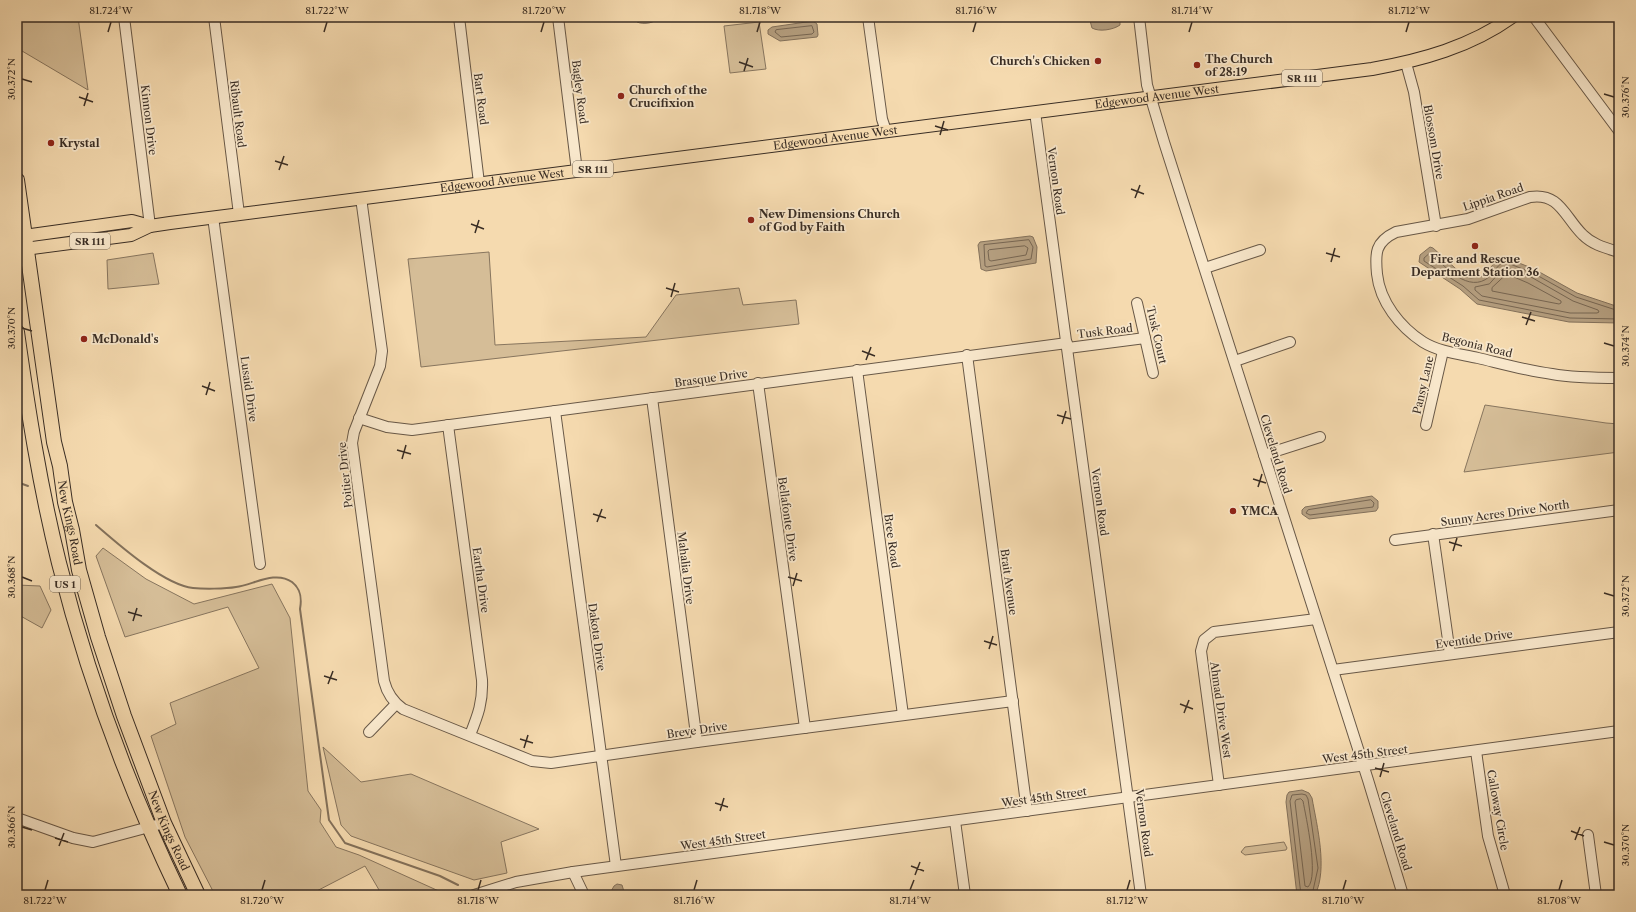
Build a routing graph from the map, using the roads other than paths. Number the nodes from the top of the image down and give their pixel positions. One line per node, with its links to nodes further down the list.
1 (124, 17): 20 (street, Kinnon Drive)
2 (214, 17): 18 (street, Ribault Road)
3 (459, 17): 16 (street, Bart Road)
4 (558, 17): 14 (street, Bagley Road)
5 (868, 17): 12 (street)
6 (1139, 17): 10 (street, Cleveland Road)
7 (1534, 17): 13 (street)
8 (1507, 19): 9 (main road, Edgewood Avenue West / SR 111)
9 (1406, 63): 10 (main road, Edgewood Avenue West / SR 111); 21 (street, Blossom Drive)
10 (1150, 97): 11 (main road, Edgewood Avenue West / SR 111); 26 (street, Cleveland Road)
11 (1036, 112): 12 (main road, Edgewood Avenue West / SR 111); 31 (street, Vernon Road)
12 (886, 131): 14 (main road, Edgewood Avenue West / SR 111)
13 (1619, 131)
14 (577, 171): 16 (main road, Edgewood Avenue West / SR 111)
15 (17, 180): 23 (highway, New Kings Road / US 1)
16 (479, 183): 17 (main road, Edgewood Avenue West / SR 111)
17 (361, 198): 18 (main road, Edgewood Avenue West / SR 111); 41 (street, Poitier Drive)
18 (239, 214): 19 (main road, Edgewood Avenue West / SR 111)
19 (213, 217): 20 (main road, Edgewood Avenue West / SR 111); 49 (street, Lusaid Drive)
20 (150, 226): 23 (main road, Edgewood Avenue West / SR 111)
21 (1436, 226): 22 (street, Lippia Road); 25 (street, Lippia Road)
22 (1381, 242): 32 (street, Begonia Road)
23 (22, 243): 52 (highway, New Kings Road / US 1)
24 (1260, 250): 26 (street)
25 (1619, 252)
26 (1205, 268): 34 (street, Cleveland Road)
27 (1137, 302): 29 (street, Tusk Court)
28 (17, 332): 53 (highway, New Kings Road / US 1)
29 (1145, 338): 31 (street, Tusk Road); 36 (street, Tusk Court)
30 (1290, 342): 34 (street)
31 (1067, 345): 33 (street, Brasque Drive); 68 (street, Vernon Road)
32 (1442, 351): 37 (street, Begonia Road); 43 (street, Pansy Lane)
33 (967, 355): 35 (street, Brasque Drive); 56 (street, Brait Avenue)
34 (1235, 362): 45 (street, Cleveland Road)
35 (857, 370): 38 (street, Brasque Drive); 58 (street, Bree Road)
36 (1153, 373)
37 (1619, 378)
38 (758, 383): 39 (street, Brasque Drive); 59 (street, Bellafonte Drive)
39 (652, 398): 40 (street, Brasque Drive); 63 (street, Mahalia Drive)
40 (554, 411): 42 (street, Brasque Drive); 65 (street, Dakota Drive)
41 (359, 418): 42 (street, Brasque Drive); 57 (street, Poitier Drive)
42 (448, 425): 62 (street, Eartha Drive)
43 (1426, 425)
44 (1320, 437): 45 (street)
45 (1264, 455): 50 (street, Cleveland Road)
46 (1619, 510): 47 (street, Sunny Acres Drive North)
47 (1433, 534): 48 (street, Sunny Acres Drive North); 54 (street)
48 (1395, 540)
49 (260, 564)
50 (1316, 618): 55 (street, Cleveland Road); 67 (street, Ahmad Drive West)
51 (1619, 632): 54 (street, Eventide Drive)
52 (98, 637): 53 (street); 72 (highway, New Kings Road / US 1)
53 (81, 641): 73 (highway, New Kings Road / US 1)
54 (1450, 654): 55 (street, Eventide Drive)
55 (1333, 670): 66 (street, Cleveland Road)
56 (1013, 701): 58 (street, Breve Drive); 69 (street, Brait Avenue)
57 (396, 704): 61 (street); 62 (street, Breve Drive)
58 (903, 715): 59 (street, Breve Drive)
59 (805, 728): 63 (street, Breve Drive)
60 (1619, 731): 64 (street, West 45th Street)
61 (369, 732)
62 (470, 735): 65 (street, Breve Drive)
63 (697, 742): 65 (street, Breve Drive)
64 (1476, 751): 66 (street, West 45th Street); 84 (street, Calloway Circle)
65 (601, 756): 75 (street, Dakota Drive)
66 (1364, 767): 67 (street, West 45th Street); 83 (street, Cleveland Road)
67 (1219, 785): 68 (street, West 45th Street)
68 (1128, 798): 69 (street, West 45th Street); 82 (street, Vernon Road)
69 (1028, 811): 71 (street, West 45th Street)
70 (17, 818): 73 (street)
71 (955, 822): 75 (street, West 45th Street); 81 (street)
72 (164, 823): 73 (street); 78 (highway, New Kings Road / US 1)
73 (148, 827): 77 (highway, New Kings Road / US 1)
74 (1588, 835): 85 (street)
75 (616, 866): 76 (street, West 45th Street)
76 (573, 872): 79 (street, West 45th Street); 80 (street)
77 (180, 895)
78 (198, 895)
79 (474, 895)
80 (584, 895)
81 (965, 895)
82 (1141, 895)
83 (1403, 895)
84 (1505, 895)
85 (1596, 895)

